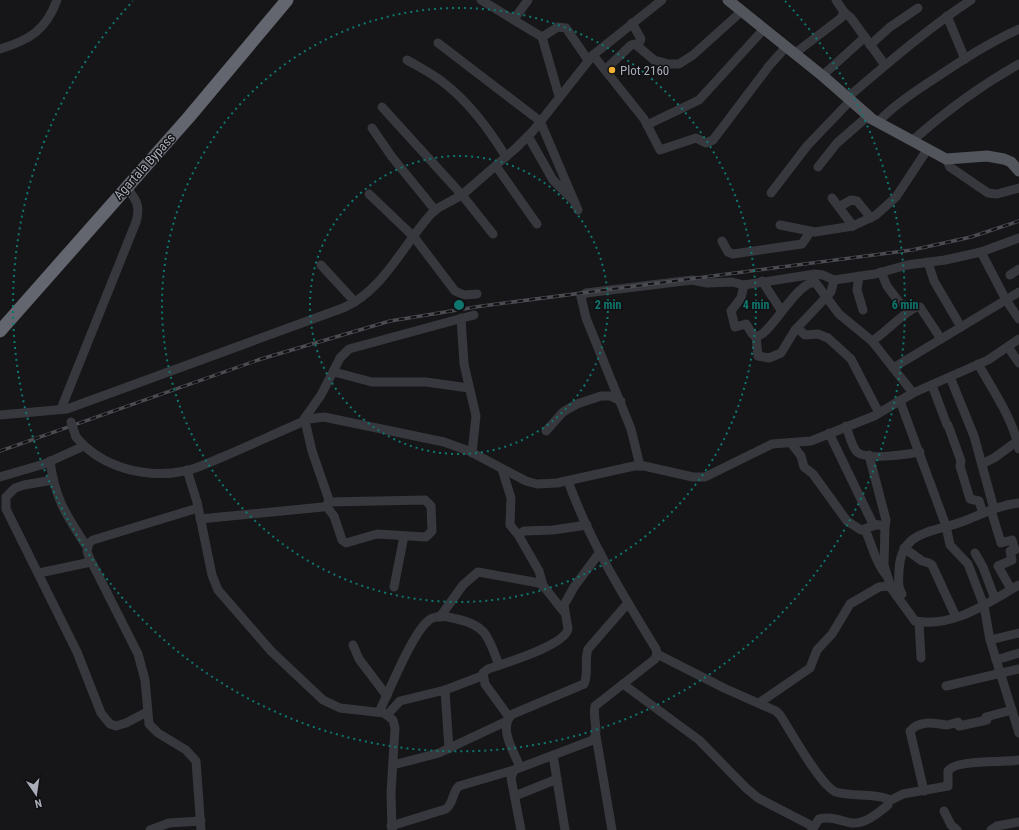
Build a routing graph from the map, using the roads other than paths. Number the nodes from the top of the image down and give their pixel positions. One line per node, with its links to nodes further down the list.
1 (57, 0): 21 (street)
2 (287, 0): 47 (highway, Agartala Bypass)
3 (481, 0): 13 (street)
4 (528, 0): 13 (street)
5 (662, 0): 14 (street)
6 (728, 0): 10 (main road)
7 (836, 0): 11 (street)
8 (971, 0): 12 (street)
9 (918, 8): 18 (street)
10 (742, 11): 16 (main road); 20 (street)
11 (844, 12): 18 (street); 22 (street)
12 (947, 16): 24 (street); 27 (street)
13 (514, 19): 17 (street)
14 (632, 23): 20 (street); 23 (street)
15 (1019, 29): 24 (street)
16 (763, 30): 22 (main road); 36 (street)
17 (542, 37): 23 (street); 30 (street)
18 (867, 41): 27 (street); 29 (street)
19 (438, 42): 34 (street)
20 (638, 46): 28 (street)
21 (0, 49)
22 (790, 51): 29 (main road); 36 (street)
23 (590, 58): 28 (street); 30 (street)
24 (965, 59): 35 (street)
25 (407, 60): 41 (street)
26 (1019, 64): 39 (street)
27 (885, 65): 31 (street)
28 (605, 70): 36 (street)
29 (822, 76): 31 (main road)
30 (559, 96): 34 (street)
31 (849, 100): 33 (main road); 49 (street)
32 (382, 107): 51 (street)
33 (868, 116): 35 (main road); 45 (street)
34 (540, 121): 38 (street); 53 (street)
35 (878, 122): 39 (main road)
36 (647, 125)
37 (372, 128): 55 (street)
38 (528, 136): 41 (street); 53 (street)
39 (913, 140): 40 (main road)
40 (927, 150): 42 (main road); 57 (street)
41 (506, 157): 44 (street)
42 (946, 159): 43 (main road); 48 (street)
43 (1015, 161): 46 (main road)
44 (496, 166): 51 (street); 58 (street)
45 (818, 167)
46 (1019, 171)
47 (126, 187): 89 (highway, Agartala Bypass); 105 (street)
48 (1019, 188)
49 (771, 193)
50 (369, 194): 63 (street)
51 (462, 195): 55 (street); 62 (street)
52 (832, 198): 54 (street)
53 (574, 200): 56 (street)
54 (839, 207): 57 (street); 60 (street)
55 (435, 210): 63 (street)
56 (578, 210)
57 (871, 218): 60 (street)
58 (537, 224)
59 (780, 225): 61 (street)
60 (853, 226): 61 (street)
61 (810, 232): 65 (street)
62 (494, 234)
63 (414, 237): 77 (street); 80 (street)
64 (1019, 238): 66 (street)
65 (722, 241)
66 (981, 252): 67 (street); 79 (street)
67 (928, 262): 70 (street); 87 (street)
68 (321, 265): 80 (street)
69 (1019, 269): 71 (street)
70 (881, 272): 72 (street); 81 (street)
71 (1010, 275)
72 (859, 276): 73 (street); 83 (street)
73 (834, 280): 74 (street); 78 (street)
74 (762, 281): 75 (street); 82 (street)
75 (744, 285): 90 (street); 103 (street)
76 (1019, 292): 79 (street)
77 (477, 294)
78 (826, 299): 82 (street); 88 (street); 93 (street)
79 (1006, 300): 86 (street); 87 (street)
80 (355, 302): 105 (street)
81 (899, 302)
82 (781, 310): 90 (street)
83 (863, 310)
84 (474, 315): 85 (street)
85 (461, 318): 98 (street); 101 (street)
86 (1019, 319)
87 (960, 327): 91 (street)
88 (797, 328): 90 (street); 106 (street)
89 (0, 331)
90 (756, 336)
91 (941, 339): 93 (street); 97 (street)
92 (1019, 339): 94 (street)
93 (872, 341): 97 (street)
94 (1008, 347): 95 (street); 96 (street)
95 (1019, 363)
96 (978, 364): 99 (street); 113 (street)
97 (893, 368): 102 (street)
98 (334, 372): 101 (street); 108 (street)
99 (950, 377): 100 (street); 119 (street)
100 (932, 385): 102 (street); 129 (street)
101 (469, 388): 116 (street)
102 (913, 393): 104 (street)
103 (621, 401): 110 (street); 120 (street)
104 (900, 401): 106 (street); 115 (street)
105 (64, 409): 107 (street); 114 (street, bridge)
106 (879, 413): 109 (street)
107 (0, 415)
108 (303, 422): 116 (street); 122 (street); 127 (street)
109 (846, 426): 111 (street); 117 (street)
110 (546, 431)
111 (829, 433): 112 (street); 132 (street)
112 (791, 442): 120 (street); 134 (street)
113 (1018, 443): 119 (street)
114 (84, 446): 118 (street); 122 (street)
115 (920, 452): 117 (street); 133 (street)
116 (472, 453): 121 (street)
117 (869, 455): 132 (street)
118 (50, 461): 123 (street); 124 (street)
119 (982, 464): 129 (street)
120 (640, 466): 125 (street)
121 (502, 468): 125 (street); 136 (street)
122 (187, 470): 128 (street)
123 (0, 477)
124 (52, 480): 137 (street); 142 (street)
125 (568, 481): 131 (street)
126 (1019, 503): 129 (street)
127 (327, 504): 130 (street); 135 (street); 135 (street)
128 (198, 508): 130 (street); 137 (street)
129 (989, 511): 133 (street); 146 (street)
130 (200, 519): 174 (street)
131 (587, 525): 136 (street); 139 (street)
132 (880, 526): 134 (street); 143 (street)
133 (946, 526): 138 (street); 151 (street)
134 (864, 530): 143 (street)
135 (404, 536): 145 (street)
136 (519, 536): 144 (street)
137 (87, 547): 141 (street)
138 (904, 548): 148 (street); 154 (street)
139 (600, 552): 150 (street); 152 (street)
140 (975, 554): 149 (street)
141 (91, 562): 142 (street); 173 (street)
142 (38, 573): 173 (street)
143 (887, 576): 147 (street)
144 (543, 586): 152 (street); 153 (street)
145 (394, 587)
146 (1015, 587): 149 (street)
147 (891, 588): 148 (street); 171 (street)
148 (897, 597): 155 (street)
149 (995, 599): 151 (street)
150 (628, 603): 160 (street); 175 (street)
151 (984, 606): 154 (street); 157 (street)
152 (564, 612): 163 (street)
153 (440, 617): 163 (street); 170 (street)
154 (956, 617): 155 (street)
155 (919, 622): 161 (street)
156 (1019, 633): 157 (street)
157 (990, 640): 162 (street)
158 (353, 644): 170 (street)
159 (1019, 653): 162 (street)
160 (657, 654): 167 (street); 171 (street)
161 (921, 658)
162 (996, 660): 165 (street)
163 (499, 665): 166 (street)
164 (1019, 669): 165 (street)
165 (1000, 674): 168 (street); 172 (street)
166 (482, 676): 169 (street); 175 (street)
167 (623, 684): 177 (street); 191 (street)
168 (946, 686)
169 (445, 690): 174 (street); 178 (street)
170 (387, 696): 174 (street)
171 (759, 703): 186 (street)
172 (1012, 710): 176 (street); 184 (street)
173 (147, 712): 189 (street)
174 (383, 713): 181 (street)
175 (508, 719): 178 (street); 182 (street)
176 (1019, 733)
177 (596, 736): 179 (street); 195 (street)
178 (449, 749): 181 (street)
179 (553, 755): 182 (street); 183 (street)
180 (1019, 760): 184 (street)
181 (393, 765): 190 (street)
182 (517, 768): 185 (street); 190 (street)
183 (557, 779): 185 (street); 194 (street)
184 (924, 791): 186 (street)
185 (515, 796): 193 (street)
186 (889, 801): 191 (street)
187 (944, 811): 196 (street)
188 (1019, 822): 197 (street)
189 (201, 825): 192 (street)
190 (392, 828)
191 (813, 829)
192 (150, 830)
193 (521, 830)
194 (565, 830)
195 (612, 830)
196 (957, 830)
197 (991, 830)

